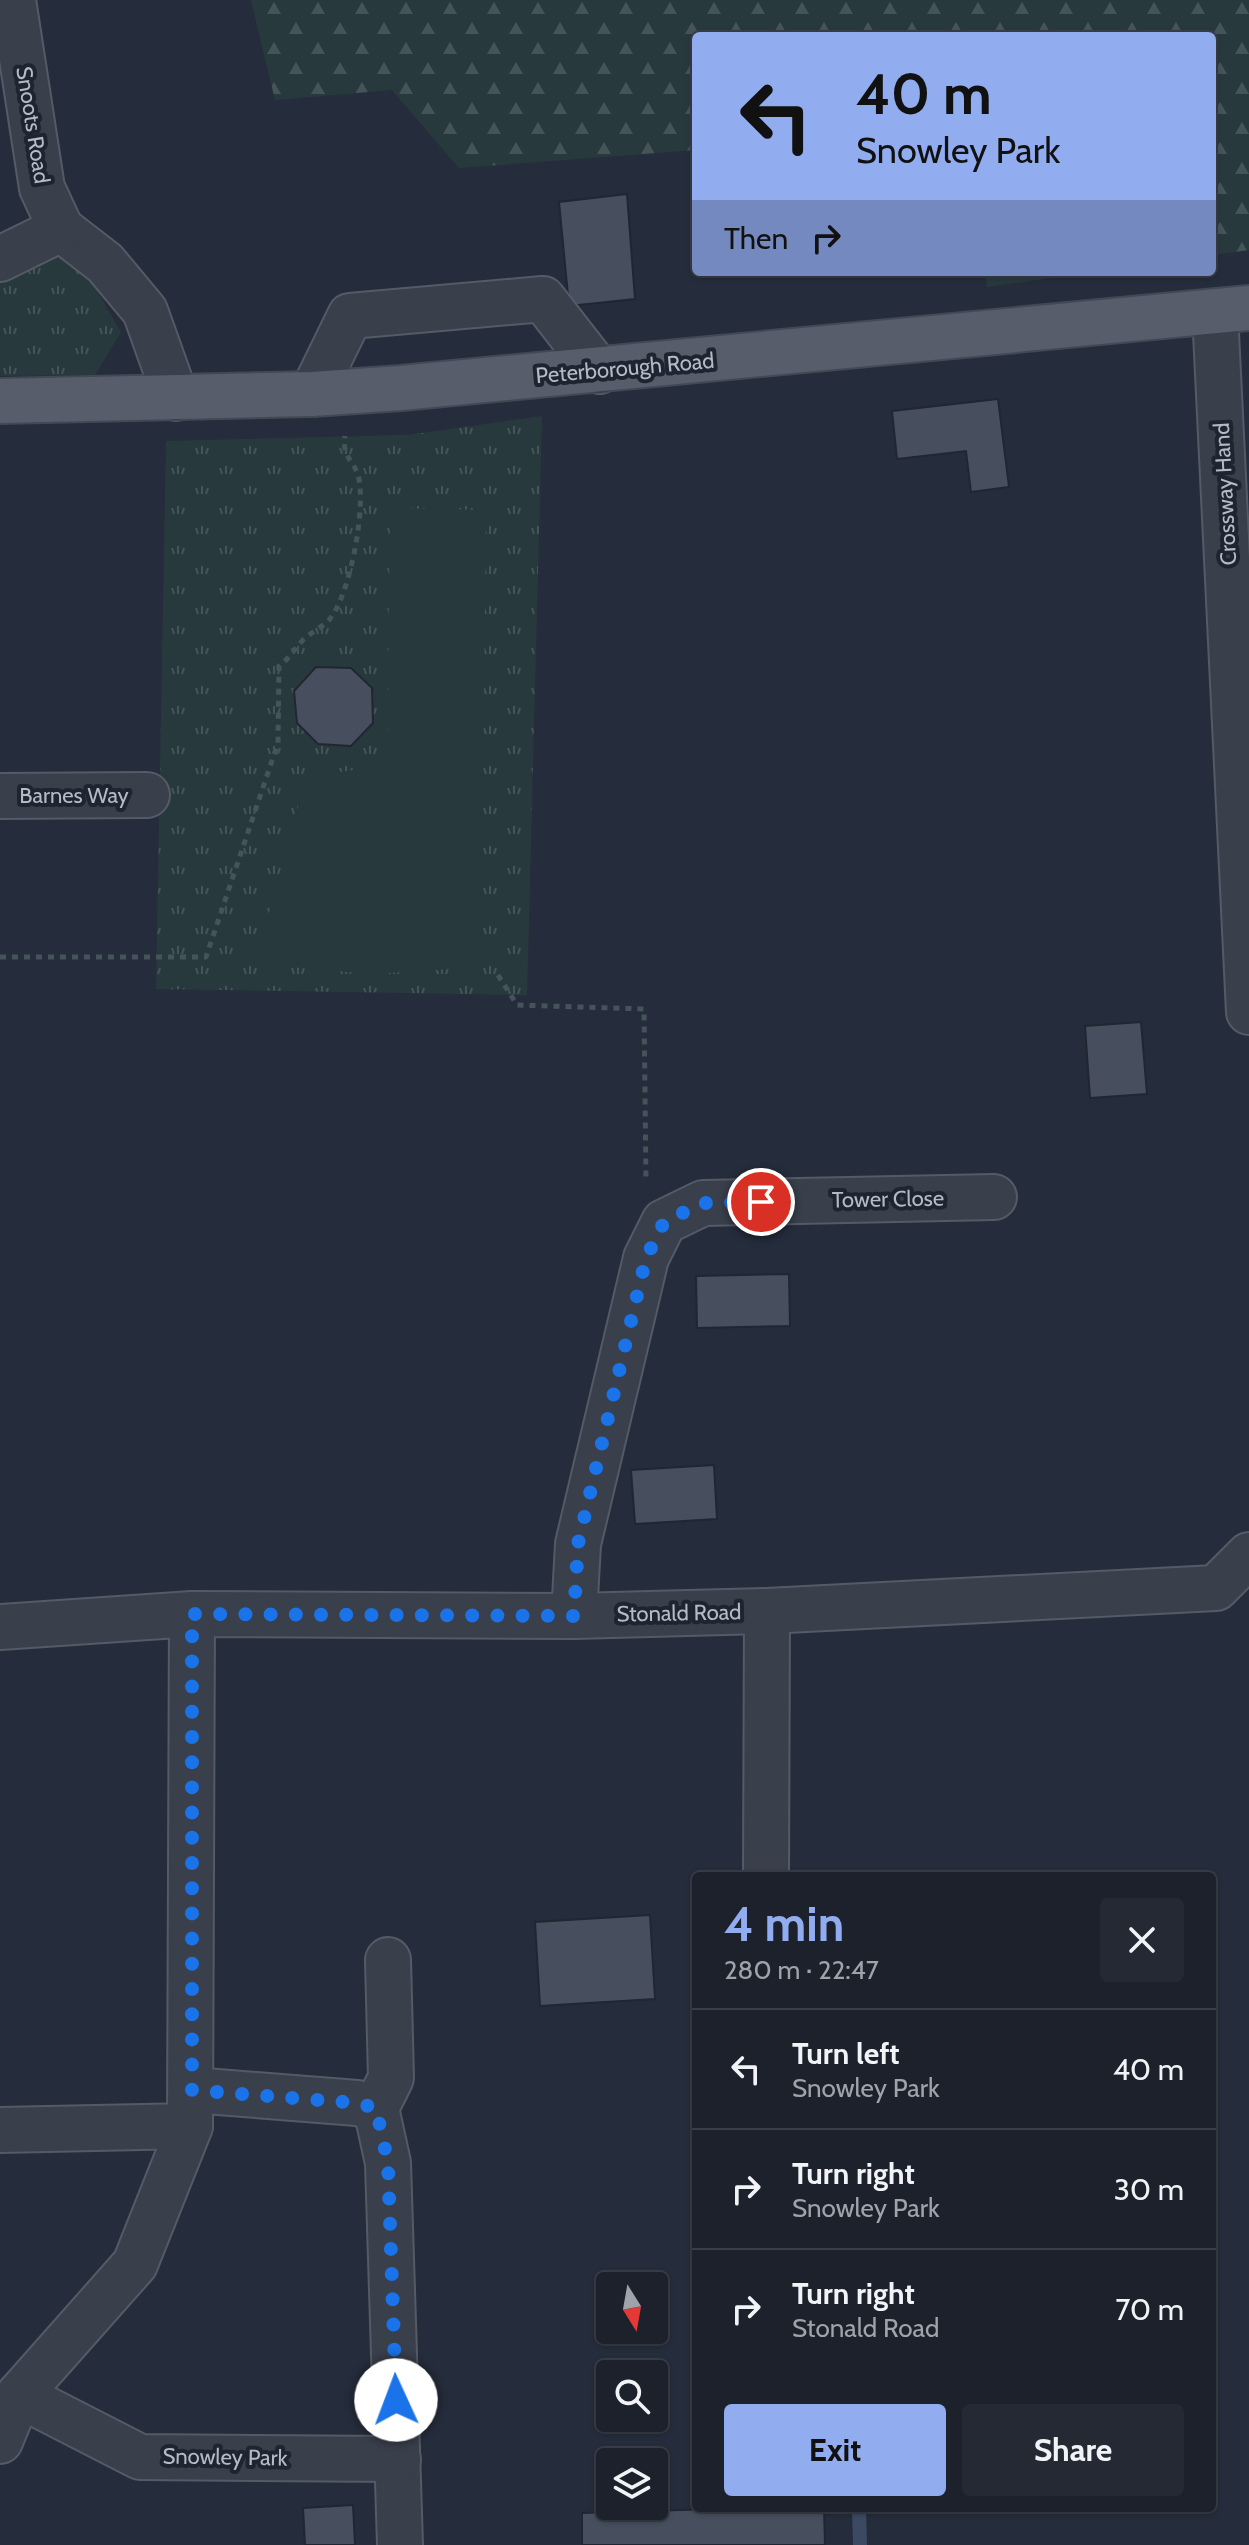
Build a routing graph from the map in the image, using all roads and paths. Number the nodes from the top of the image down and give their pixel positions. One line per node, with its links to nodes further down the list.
1 (13, 0): 2 (street, Snoots Road)
2 (61, 229): 3 (street); 7 (street, Snoots Road)
3 (0, 259)
4 (1232, 310): 5 (main road, Peterborough Road); 10 (street, Crossway Hand)
5 (599, 371): 6 (main road, Peterborough Road); 6 (street)
6 (312, 394): 7 (main road, Peterborough Road)
7 (176, 398): 8 (main road, Peterborough Road)
8 (0, 401)
9 (346, 425): 13 (path)
10 (1241, 662): 15 (street, Crossway Hand)
11 (147, 795): 12 (street, Barnes Way)
12 (0, 796)
13 (0, 957)
14 (498, 975): 17 (path)
15 (1249, 1012)
16 (994, 1197): 17 (street, Tower Close)
17 (664, 1222): 21 (street)
18 (1249, 1555): 19 (street, Stonald Road)
19 (767, 1611): 21 (street, Stonald Road); 23 (street)
20 (192, 1614): 21 (street, Stonald Road); 22 (street, Stonald Road); 25 (street)
21 (574, 1616)
22 (0, 1627)
23 (766, 1872)
24 (388, 1960): 26 (street)
25 (191, 2108): 26 (street); 27 (street); 28 (street)
26 (376, 2108): 30 (street)
27 (0, 2130)
28 (19, 2395): 29 (street); 30 (street, Snowley Park)
29 (0, 2441)
30 (398, 2459): 31 (street)
31 (400, 2545)

